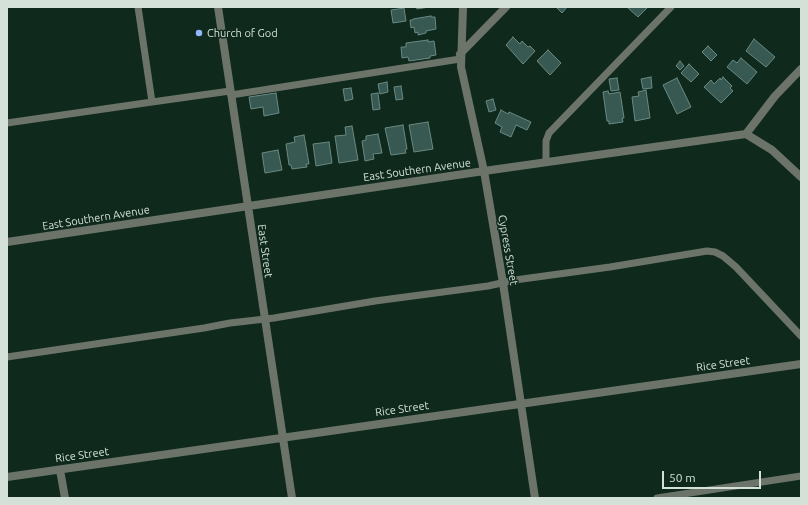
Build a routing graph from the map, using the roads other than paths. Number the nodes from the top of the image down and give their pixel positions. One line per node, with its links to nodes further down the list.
1 (138, 7): 9 (lane)
2 (218, 7): 8 (street, East Street)
3 (463, 7): 6 (street, Cypress Street)
4 (506, 7): 6 (street)
5 (671, 7): 12 (lane)
6 (460, 57): 8 (lane); 13 (street, Cypress Street)
7 (801, 69): 11 (street)
8 (230, 93): 9 (lane); 15 (street, East Street)
9 (152, 102): 10 (lane)
10 (7, 123)
11 (746, 134): 12 (street, East Southern Avenue); 14 (street)
12 (546, 162): 13 (street, East Southern Avenue)
13 (484, 171): 15 (street, East Southern Avenue); 17 (street, Cypress Street)
14 (801, 177)
15 (248, 206): 16 (street, East Southern Avenue); 18 (street, East Street)
16 (7, 242)
17 (503, 283): 18 (lane); 19 (lane); 22 (street, Cypress Street)
18 (264, 319): 20 (lane); 23 (street, East Street)
19 (801, 336)
20 (7, 357)
21 (801, 364): 22 (street, Rice Street)
22 (521, 404): 23 (street, Rice Street); 29 (street, Cypress Street)
23 (282, 438): 24 (street, Rice Street); 28 (street, East Street)
24 (60, 470): 26 (street, Rice Street); 27 (street)
25 (801, 476): 30 (lane)
26 (7, 477)
27 (64, 498)
28 (292, 498)
29 (535, 498)
30 (657, 498)

